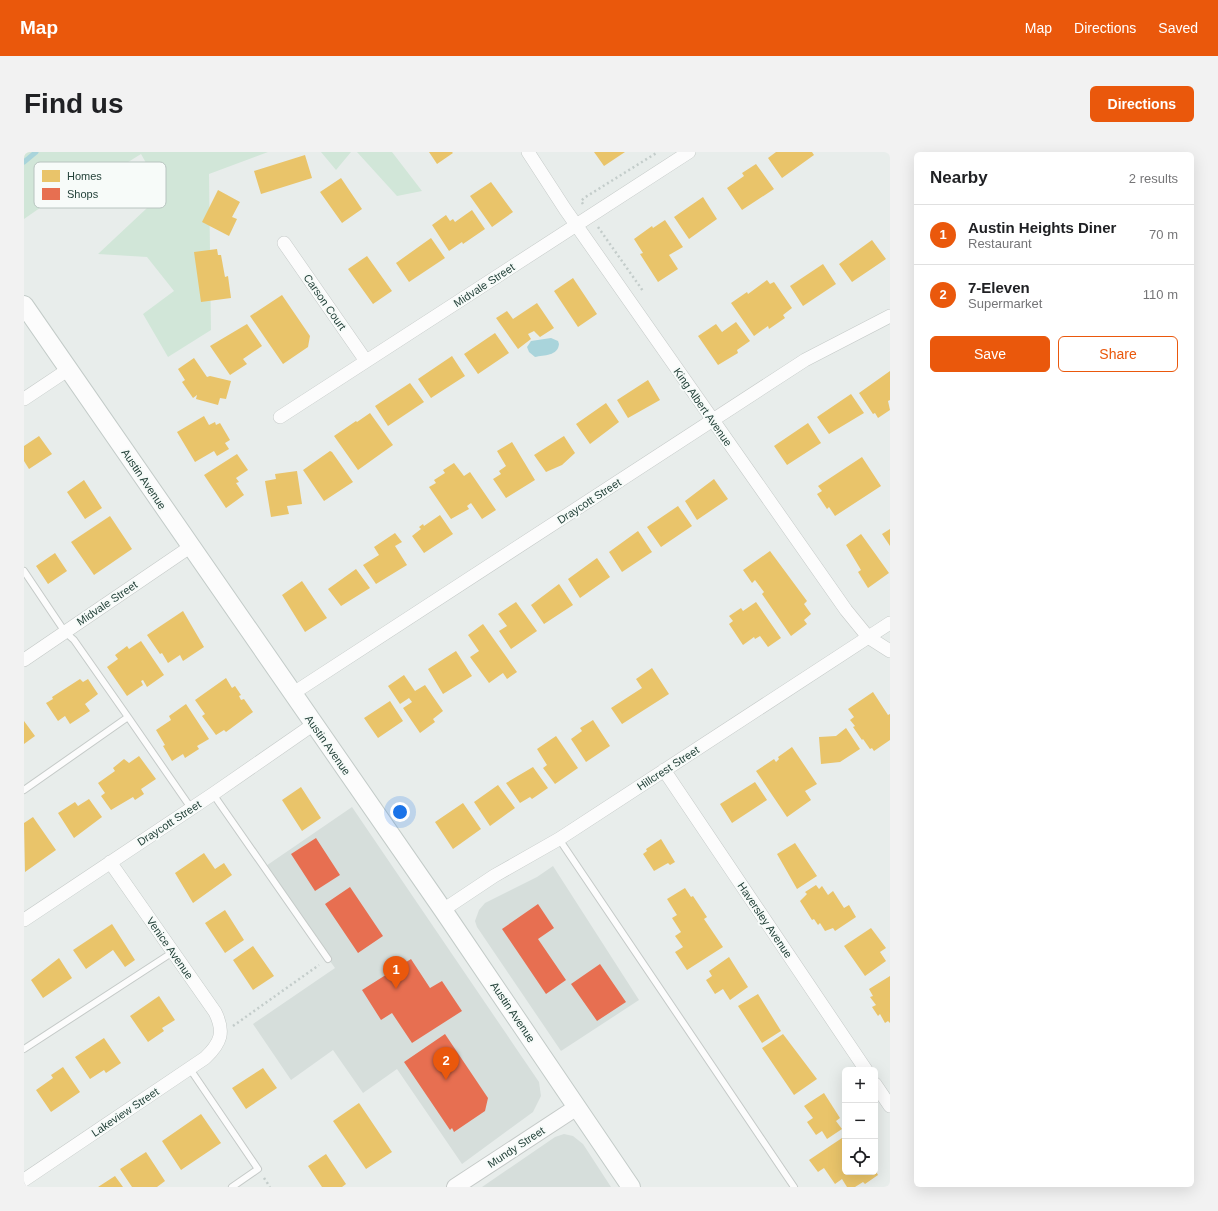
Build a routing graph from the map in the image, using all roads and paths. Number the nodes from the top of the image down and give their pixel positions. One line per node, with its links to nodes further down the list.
1 (528, 152): 5 (street, King Albert Avenue)
2 (658, 152): 4 (path)
3 (688, 152): 5 (street, Midvale Street)
4 (580, 201)
5 (577, 226): 9 (street, Midvale Street); 13 (street, King Albert Avenue)
6 (284, 243): 9 (street, Carson Court)
7 (24, 305): 10 (main road, Austin Avenue)
8 (890, 316): 13 (street, Draycott Street)
9 (366, 361): 12 (street, Midvale Street)
10 (69, 369): 11 (street); 14 (main road, Austin Avenue)
11 (24, 399)
12 (280, 417)
13 (713, 421): 18 (street, King Albert Avenue); 21 (street, Draycott Street)
14 (190, 547): 17 (street, Midvale Street); 21 (main road, Austin Avenue)
15 (24, 571): 17 (lane)
16 (890, 623): 18 (street, Hillcrest Street)
17 (65, 632): 20 (street, Midvale Street); 22 (lane)
18 (868, 637): 19 (street, King Albert Avenue); 24 (street, Hillcrest Street)
19 (890, 651)
20 (24, 660)
21 (292, 694): 23 (main road, Austin Avenue)
22 (128, 717): 25 (lane); 27 (lane)
23 (314, 724): 26 (street, Draycott Street); 30 (main road, Austin Avenue)
24 (664, 770): 28 (street, Hillcrest Street); 36 (street, Haversley Avenue)
25 (24, 790)
26 (213, 794): 27 (street, Draycott Street); 33 (lane)
27 (191, 808): 29 (street, Draycott Street)
28 (559, 839): 30 (street, Hillcrest Street); 45 (lane)
29 (110, 862): 31 (street, Draycott Street); 32 (street, Venice Avenue)
30 (443, 910): 40 (main road, Austin Avenue)
31 (24, 920)
32 (173, 952): 34 (street, Venice Avenue); 35 (lane)
33 (328, 959): 34 (path)
34 (220, 1032): 37 (street, Lakeview Street)
35 (24, 1049)
36 (864, 1067)
37 (190, 1069): 41 (street, Lakeview Street); 42 (lane)
38 (878, 1088): 39 (street)
39 (890, 1106)
40 (577, 1107): 43 (street, Mundy Street); 44 (main road, Austin Avenue)
41 (24, 1180)
42 (232, 1187)
43 (455, 1187)
44 (631, 1187)
45 (794, 1187)

